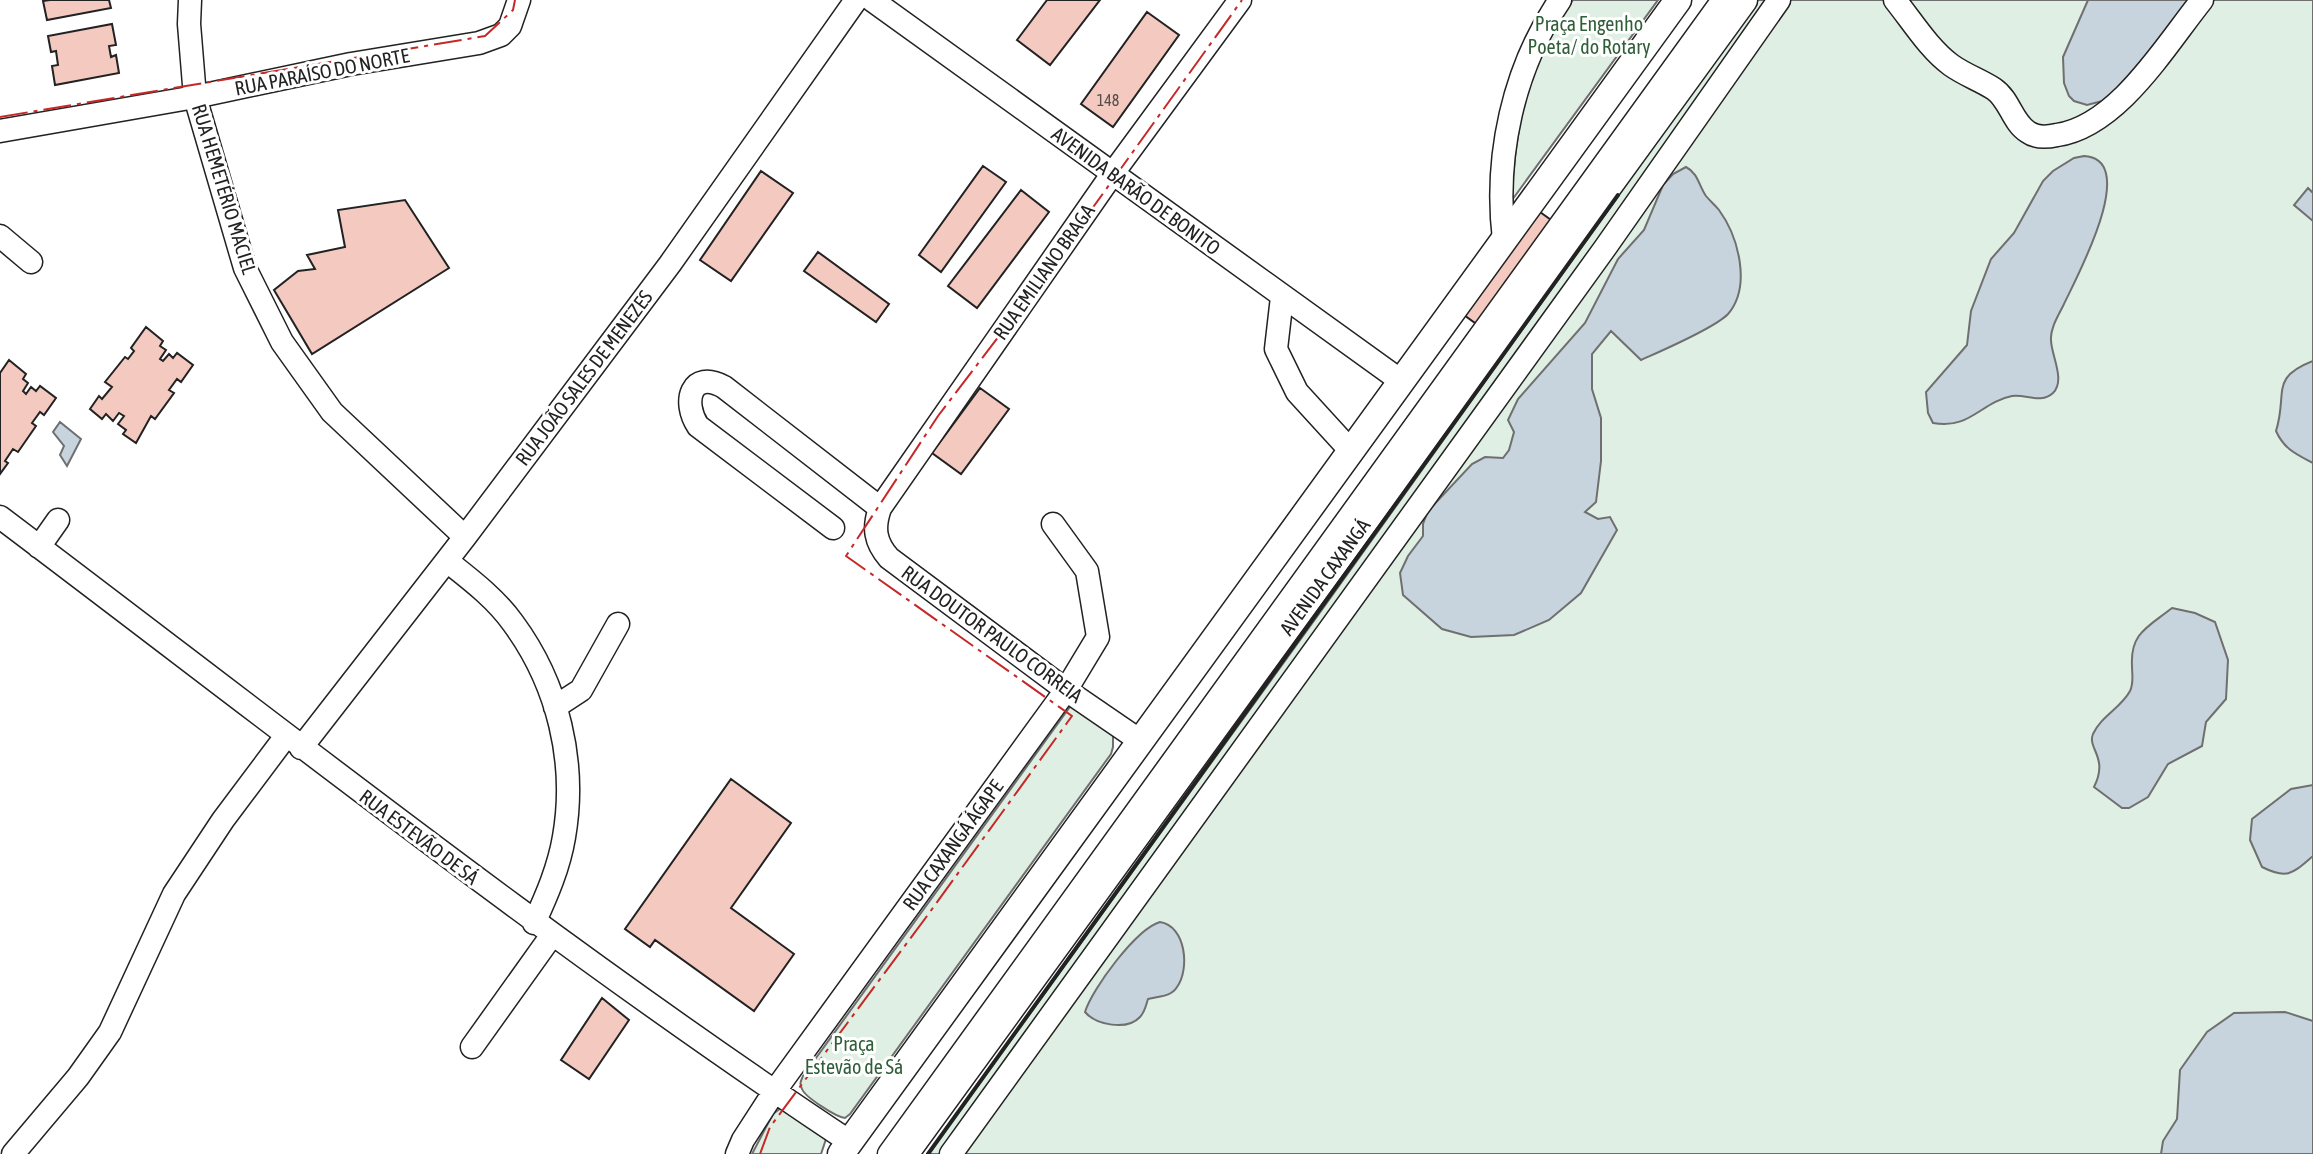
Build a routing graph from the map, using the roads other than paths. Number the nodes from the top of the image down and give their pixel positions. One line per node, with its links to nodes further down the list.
1 (190, 0): 14 (street, RUA HEMETÉRIO MACIEL)
2 (519, 0): 14 (street, RUA PARAÍSO DO NORTE)
3 (856, 0): 28 (street, RUA JOÃO SALES DE MENEZES)
4 (872, 0): 16 (street, AVENIDA BARÃO DE BONITO)
5 (1240, 0): 16 (street, RUA EMILIANO BRAGA)
6 (1560, 0): 18 (street)
7 (1678, 0): 18 (main road)
8 (1691, 0): 39 (street)
9 (1723, 0): 42 (street)
10 (1744, 0): 43 (main road, AVENIDA CAXANGÁ)
11 (1779, 0): 44 (street)
12 (1895, 0): 13 (street)
13 (2202, 0)
14 (195, 97): 15 (street, RUA PARAÍSO DO NORTE); 28 (street, RUA HEMETÉRIO MACIEL)
15 (3, 134)
16 (1113, 173): 20 (street, AVENIDA BARÃO DE BONITO); 23 (street, RUA EMILIANO BRAGA)
17 (0, 236): 19 (street)
18 (1504, 240): 21 (main road)
19 (31, 262)
20 (1282, 297): 21 (street, AVENIDA BARÃO DE BONITO); 22 (street)
21 (1401, 381): 22 (main road)
22 (1350, 450): 34 (main road)
23 (880, 508): 27 (street); 32 (street, RUA DOUTOR PAULO CORREIA)
24 (0, 517): 29 (street, RUA ESTEVÃO DE SÁ)
25 (58, 520): 29 (street)
26 (1053, 524): 32 (street, RUA CAXANGÁ ÁGAPE)
27 (833, 528)
28 (465, 537): 30 (street, RUA JOÃO SALES DE MENEZES)
29 (39, 547): 35 (street, RUA ESTEVÃO DE SÁ)
30 (447, 561): 33 (street); 35 (street, RUA JOÃO SALES DE MENEZES)
31 (618, 624): 33 (street)
32 (1066, 690): 34 (street, RUA DOUTOR PAULO CORREIA); 38 (street, RUA CAXANGÁ ÁGAPE)
33 (555, 707): 36 (street)
34 (1139, 740): 39 (main road)
35 (293, 742): 36 (street, RUA ESTEVÃO DE SÁ); 40 (street, RUA JOÃO SALES DE MENEZES)
36 (543, 929): 37 (street); 38 (street, RUA ESTEVÃO DE SÁ)
37 (472, 1047)
38 (774, 1092): 39 (street, RUA ESTEVÃO DE SÁ); 41 (street, RUA CAXANGÁ ÁGAPE)
39 (848, 1150)
40 (13, 1154)
41 (737, 1154)
42 (889, 1154)
43 (905, 1154)
44 (951, 1154)

